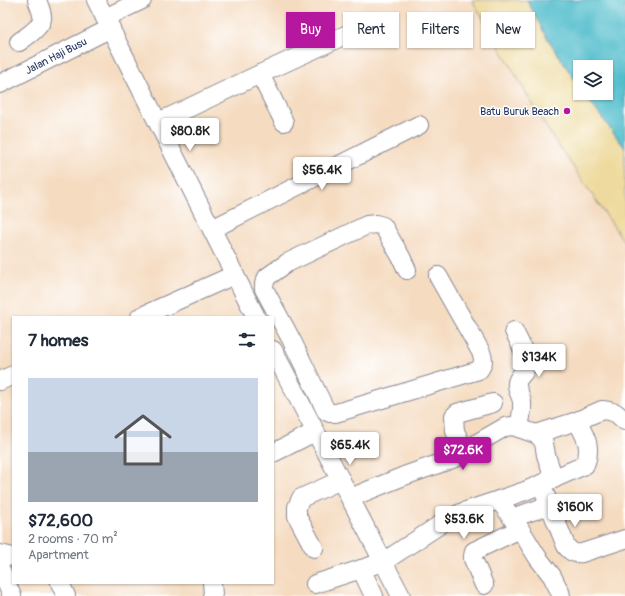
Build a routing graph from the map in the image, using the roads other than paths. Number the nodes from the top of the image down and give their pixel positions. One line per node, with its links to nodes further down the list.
1 (37, 0): 6 (street)
2 (96, 0): 4 (street)
3 (142, 0): 4 (street, Jalan Haji Busu)
4 (108, 23): 8 (street, Jalan Haji Busu); 9 (street)
5 (343, 36): 7 (street)
6 (19, 42)
7 (260, 74): 9 (street); 10 (street)
8 (0, 84)
9 (159, 122): 12 (street)
10 (284, 122)
11 (419, 125): 12 (street)
12 (212, 230): 14 (street)
13 (407, 270): 19 (street)
14 (234, 274): 16 (street); 17 (street)
15 (438, 276): 19 (street)
16 (142, 316)
17 (255, 316)
18 (514, 331): 27 (street)
19 (291, 338): 20 (street)
20 (274, 344)
21 (274, 352): 28 (street)
22 (12, 375): 23 (street)
23 (0, 381)
24 (493, 402): 31 (street)
25 (577, 421): 26 (street); 29 (street); 33 (street)
26 (625, 421)
27 (519, 428): 29 (street); 31 (street)
28 (316, 432): 30 (street); 32 (street)
29 (536, 434): 33 (street)
30 (274, 453)
31 (465, 453): 34 (street)
32 (341, 480): 34 (street); 39 (street)
33 (548, 481): 35 (street); 36 (street)
34 (350, 498): 42 (street)
35 (500, 500): 37 (street); 42 (street)
36 (550, 505): 37 (street); 38 (street)
37 (516, 524): 48 (street); 54 (street)
38 (625, 539)
39 (314, 548)
40 (0, 554): 41 (street)
41 (12, 557)
42 (383, 562): 44 (street); 49 (street)
43 (0, 568): 51 (street)
44 (362, 569): 47 (street); 50 (street)
45 (60, 584): 52 (street)
46 (212, 584): 53 (street)
47 (315, 584)
48 (484, 585)
49 (397, 589): 50 (street)
50 (373, 594)
51 (12, 596)
52 (66, 596)
53 (212, 596)
54 (561, 596)

